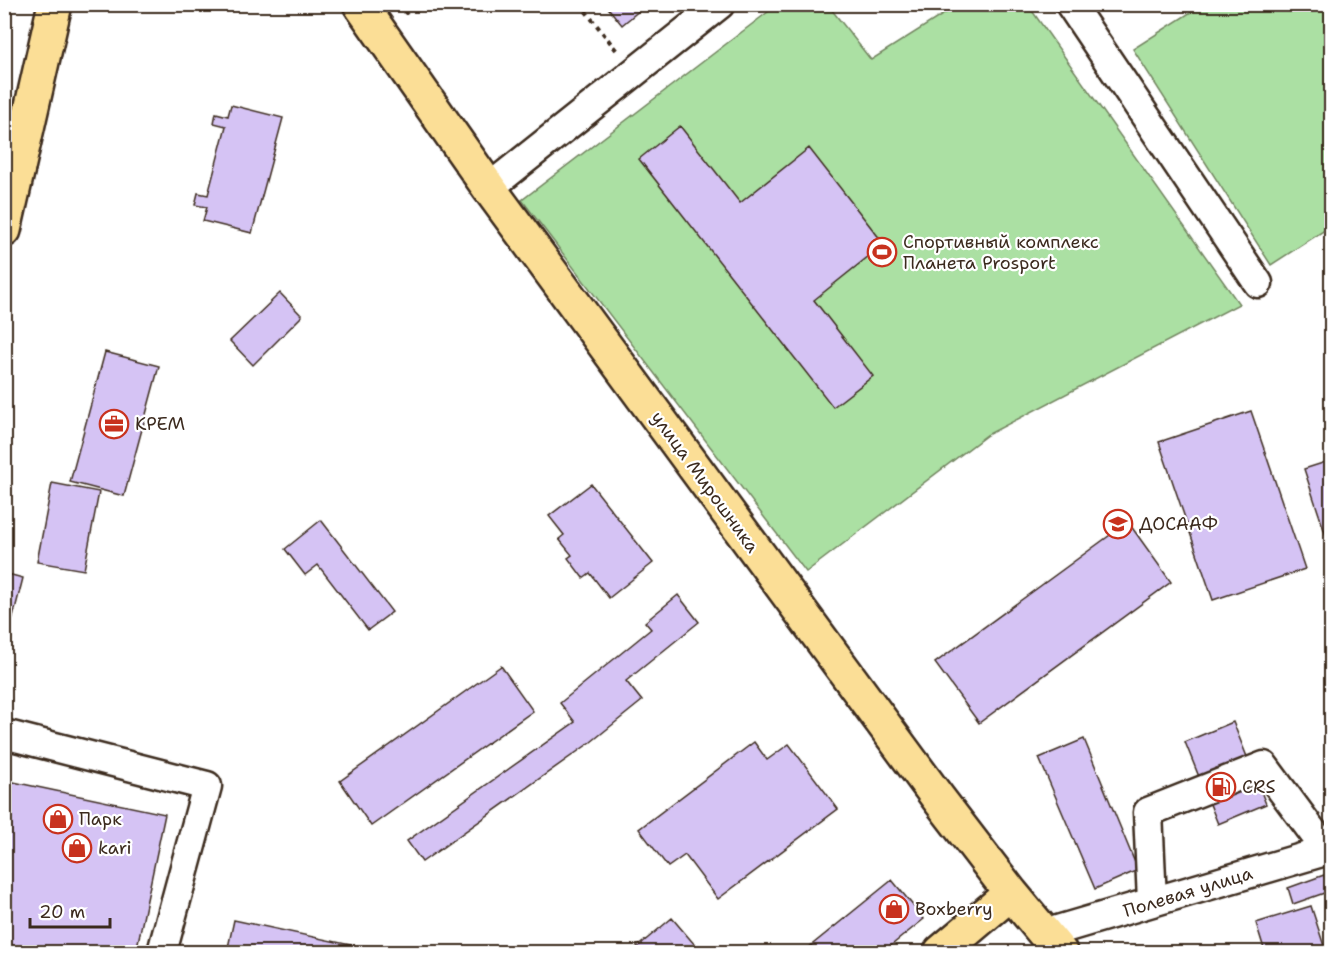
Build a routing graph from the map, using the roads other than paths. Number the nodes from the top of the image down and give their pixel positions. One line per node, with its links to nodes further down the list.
1 (54, 4): 6 (main road)
2 (360, 4): 5 (main road, улица Мирошника)
3 (720, 4): 5 (street)
4 (1070, 4): 7 (street)
5 (489, 188): 10 (main road, улица Мирошника)
6 (4, 230)
7 (1258, 283)
8 (4, 735): 13 (street)
9 (1329, 850): 11 (street, Полевая улица); 11 (street)
10 (1011, 893): 12 (main road, улица Мирошника); 14 (main road)
11 (1152, 901): 12 (street, Полевая улица)
12 (1052, 943)
13 (162, 952)
14 (941, 952)

